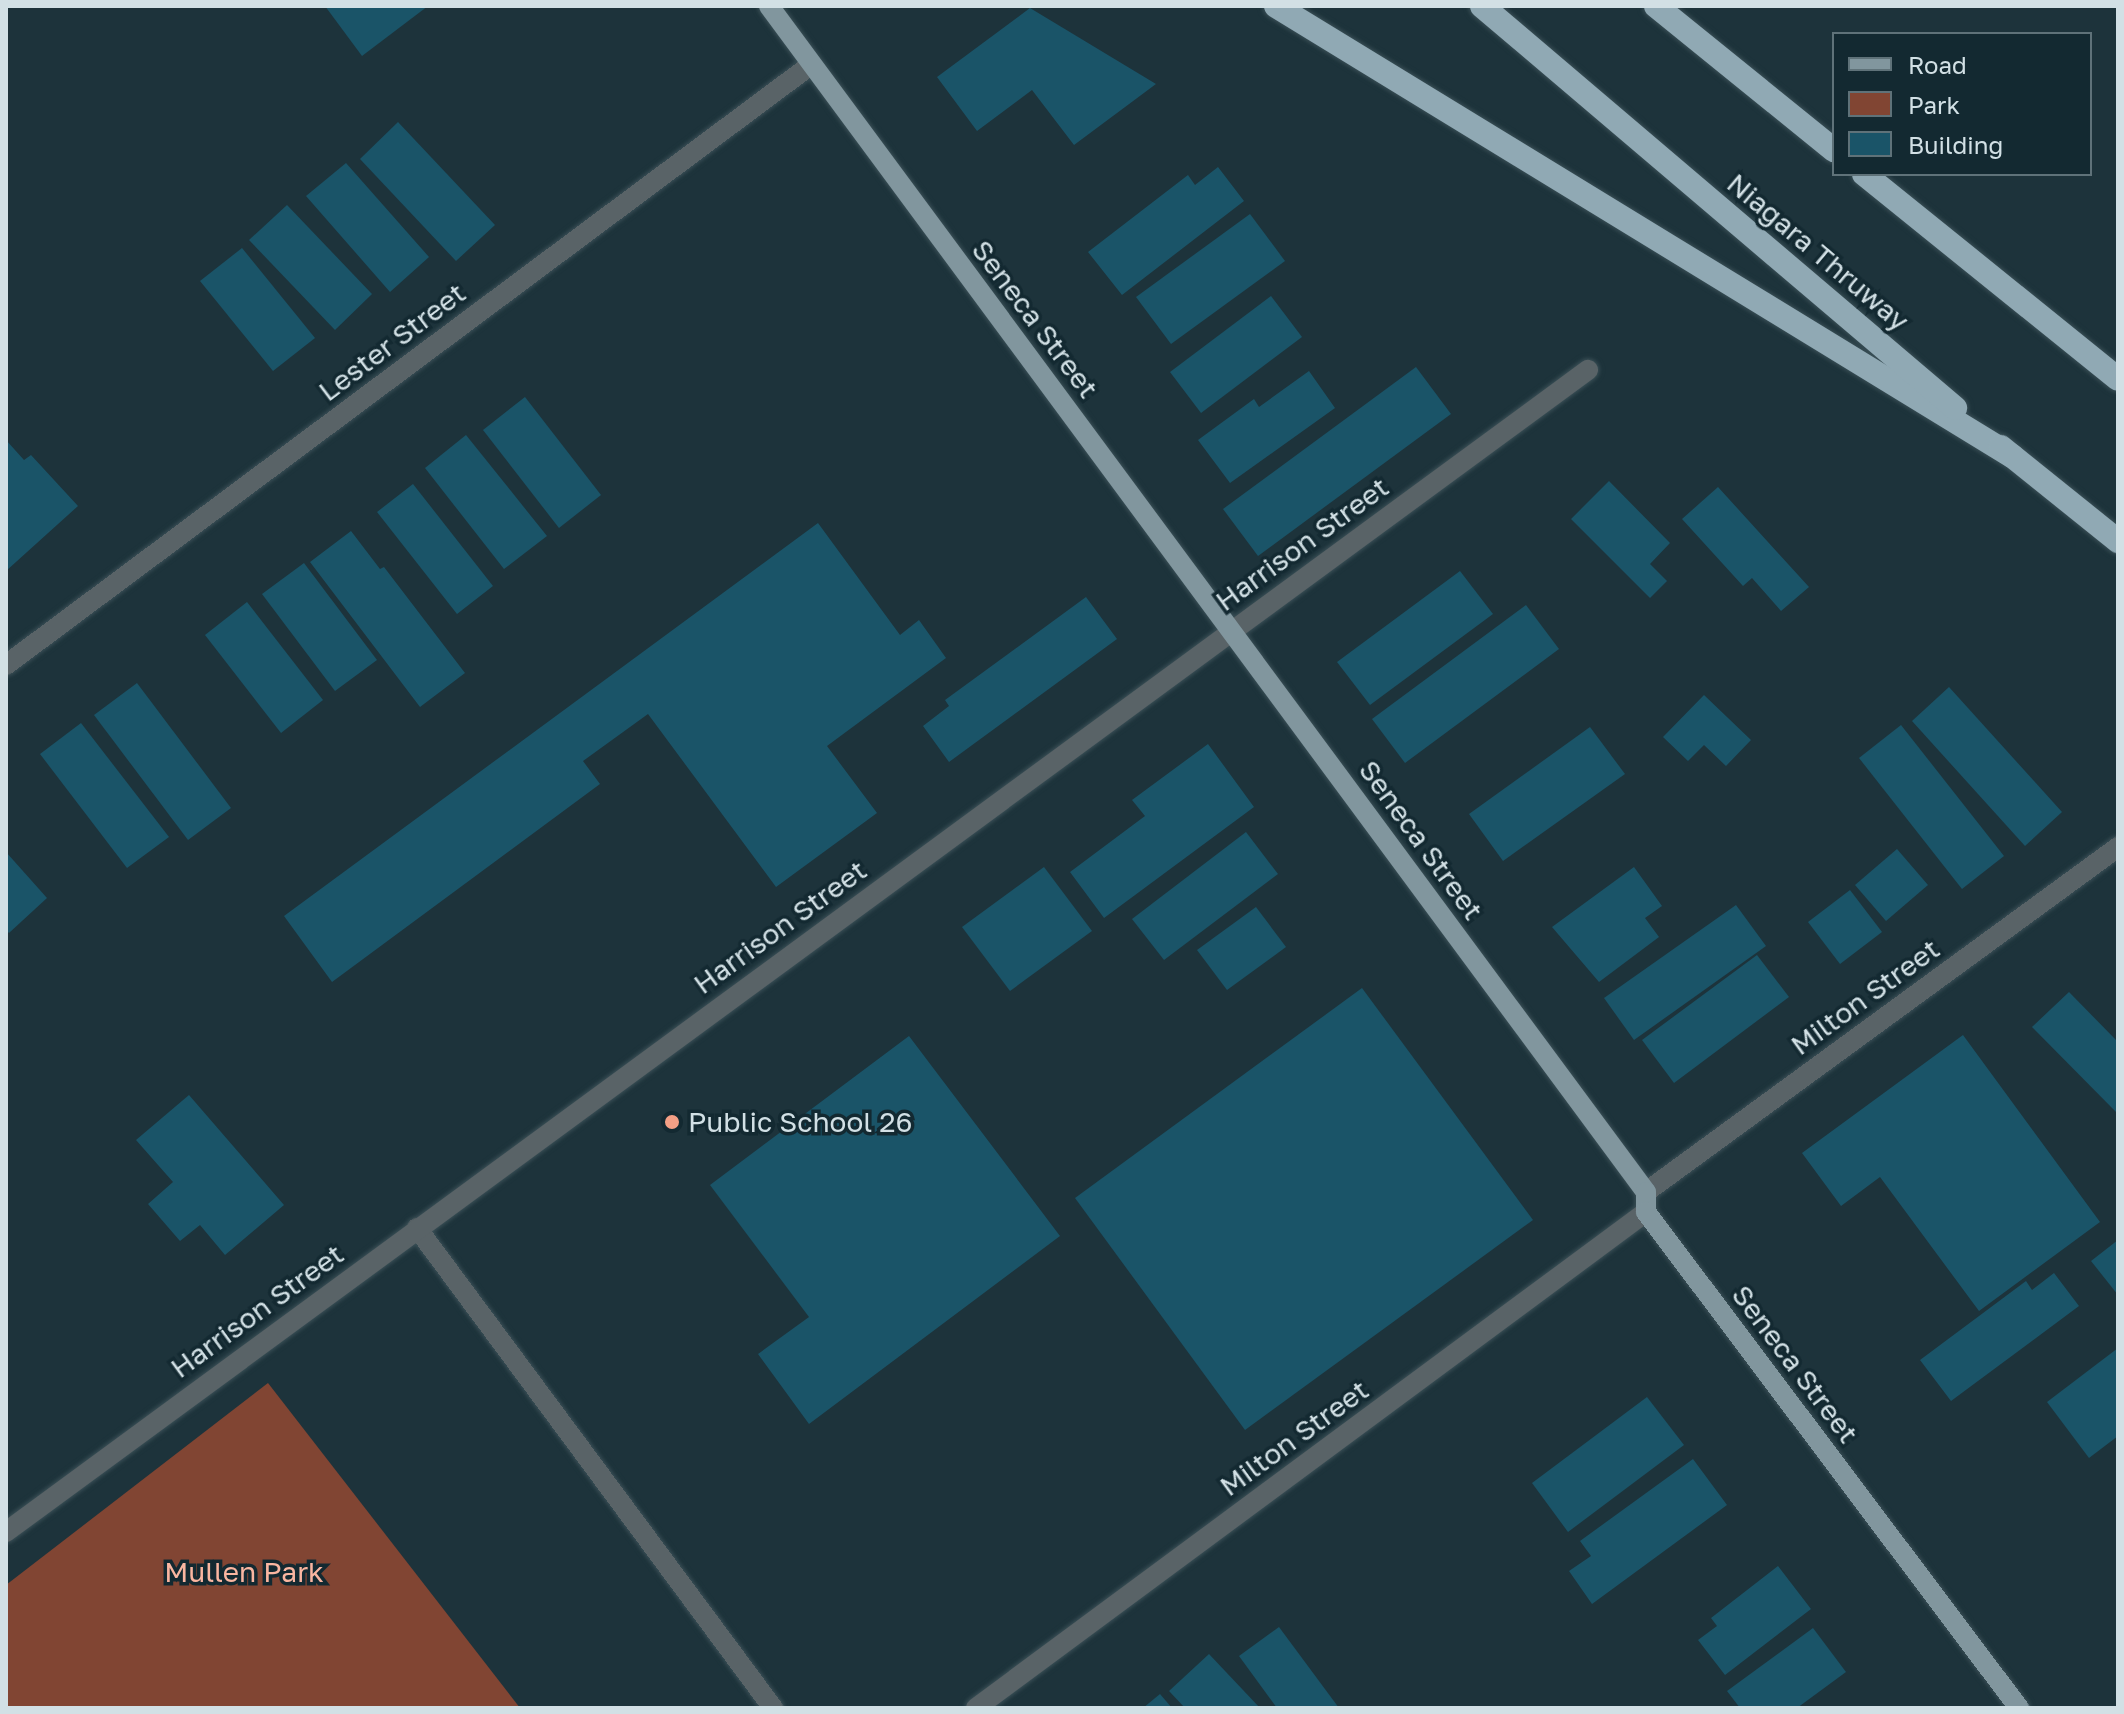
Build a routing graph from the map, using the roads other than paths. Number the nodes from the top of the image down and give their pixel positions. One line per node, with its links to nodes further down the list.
1 (769, 6): 5 (main road, Seneca Street)
2 (1276, 6): 10 (highway)
3 (1482, 6): 10 (highway, Niagara Thruway)
4 (1656, 6): 6 (highway)
5 (812, 64): 12 (main road, Seneca Street); 13 (street, Lester Street)
6 (1832, 148)
7 (1866, 176): 9 (highway)
8 (1588, 370): 12 (street, Harrison Street)
9 (2118, 379)
10 (2012, 456): 11 (highway, Niagara Thruway)
11 (2118, 541)
12 (1231, 631): 15 (main road, Seneca Street); 16 (street, Harrison Street)
13 (6, 665)
14 (2118, 847): 15 (street, Milton Street)
15 (1646, 1202): 19 (street, Milton Street); 20 (main road, Seneca Street)
16 (417, 1228): 17 (street, Harrison Street); 18 (street)
17 (6, 1532)
18 (773, 1708)
19 (976, 1708)
20 (2019, 1708)

